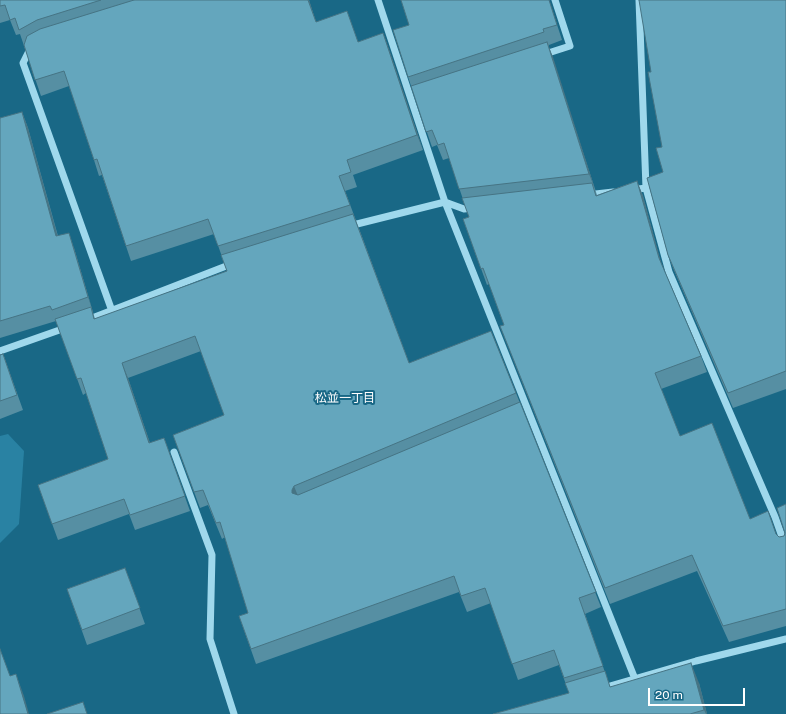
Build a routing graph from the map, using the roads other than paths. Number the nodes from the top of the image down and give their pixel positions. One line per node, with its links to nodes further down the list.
1 (378, 0): 7 (street)
2 (555, 0): 5 (street)
3 (641, 2): 8 (street)
4 (39, 42): 14 (street)
5 (532, 59)
6 (418, 96): 7 (street)
7 (411, 98): 10 (street)
8 (646, 188): 9 (street); 21 (street)
9 (583, 195)
10 (445, 202): 11 (street); 12 (street); 18 (street)
11 (480, 207)
12 (341, 229)
13 (239, 262): 14 (street)
14 (112, 311): 15 (street)
15 (82, 322)
16 (75, 324): 17 (street)
17 (0, 351)
18 (528, 411): 19 (street); 23 (street)
19 (521, 414)
20 (174, 452): 25 (street)
21 (786, 548)
22 (786, 639): 23 (street)
23 (635, 679): 24 (street)
24 (598, 690)
25 (234, 714)

